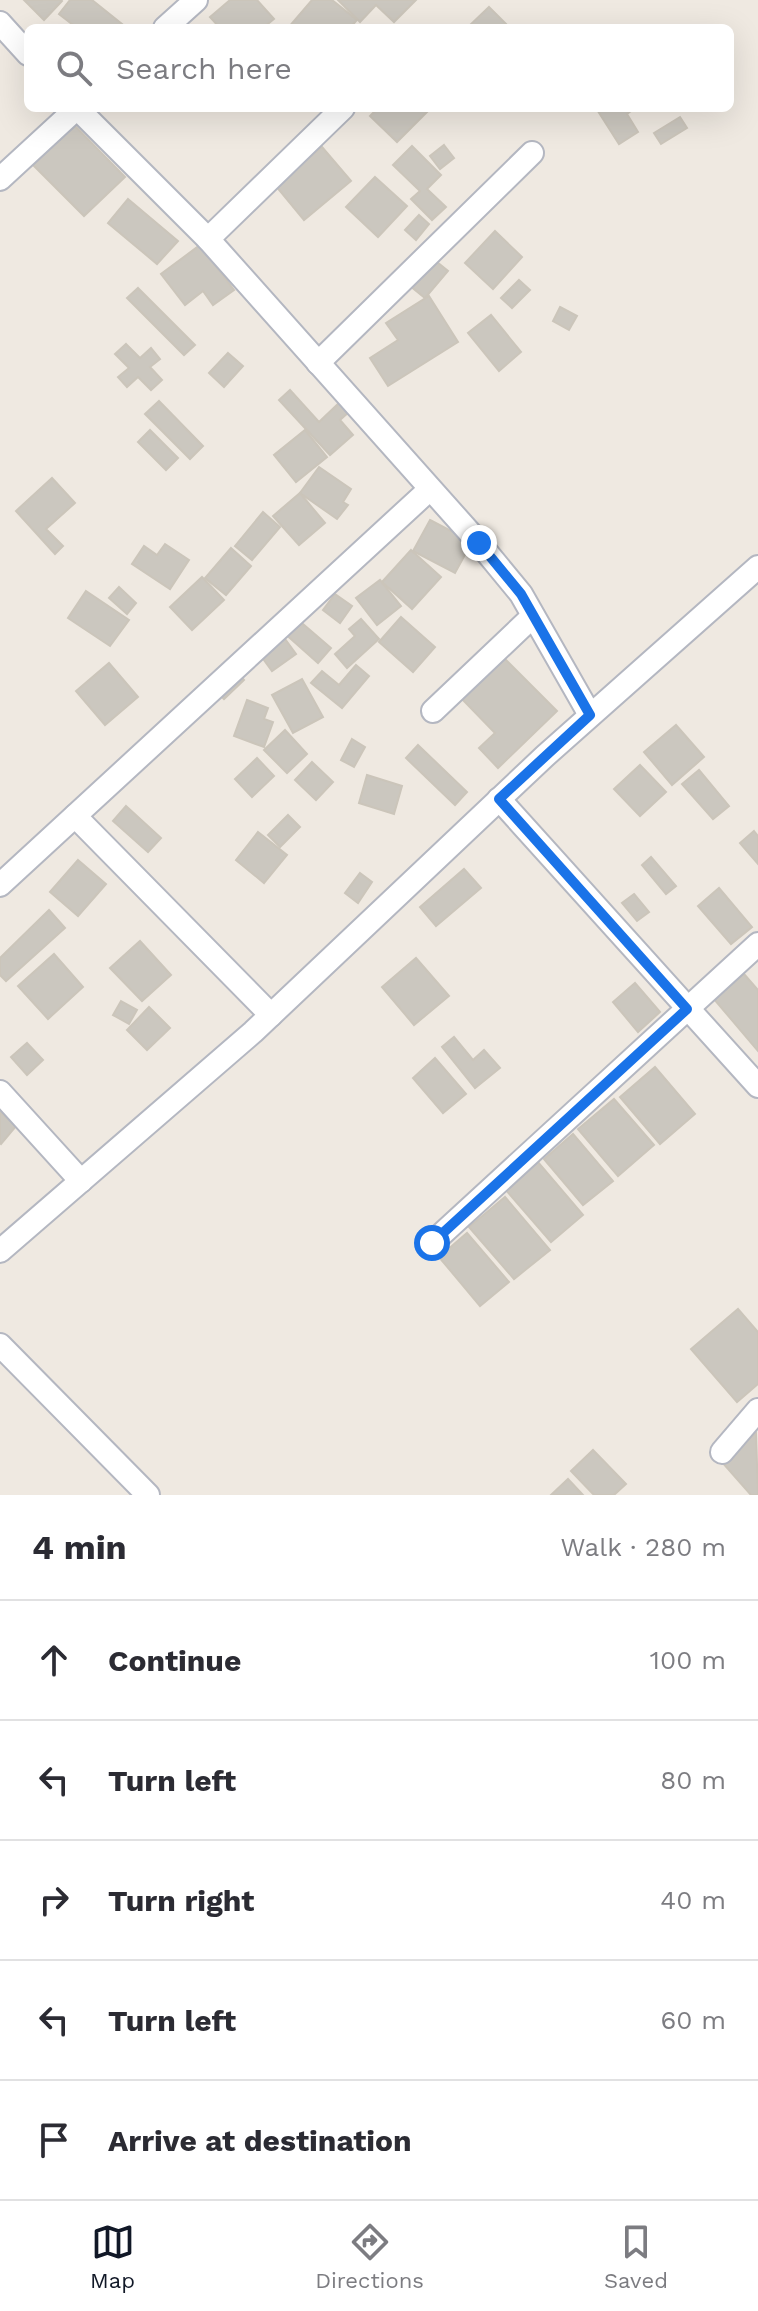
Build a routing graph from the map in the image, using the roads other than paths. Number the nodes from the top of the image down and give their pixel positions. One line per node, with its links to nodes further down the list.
1 (196, 0): 3 (street)
2 (0, 23): 4 (street)
3 (169, 24)
4 (24, 50)
5 (73, 112): 9 (street)
6 (81, 112): 10 (street)
7 (339, 112): 10 (street)
8 (532, 153): 11 (street)
9 (0, 179)
10 (208, 239): 11 (street)
11 (318, 363): 12 (street)
12 (430, 489): 14 (street); 18 (street)
13 (758, 567): 16 (street)
14 (533, 616): 15 (street); 16 (street)
15 (433, 711)
16 (590, 715): 17 (street)
17 (499, 799): 21 (street); 22 (street)
18 (75, 816): 19 (street); 22 (street)
19 (0, 885)
20 (758, 944): 21 (street)
21 (687, 1009): 23 (street); 26 (street)
22 (271, 1015): 25 (street)
23 (758, 1086)
24 (0, 1092): 25 (street)
25 (81, 1181): 27 (street)
26 (432, 1243)
27 (0, 1251)
28 (0, 1345): 31 (street)
29 (758, 1410): 30 (street)
30 (722, 1452)
31 (148, 1495)

